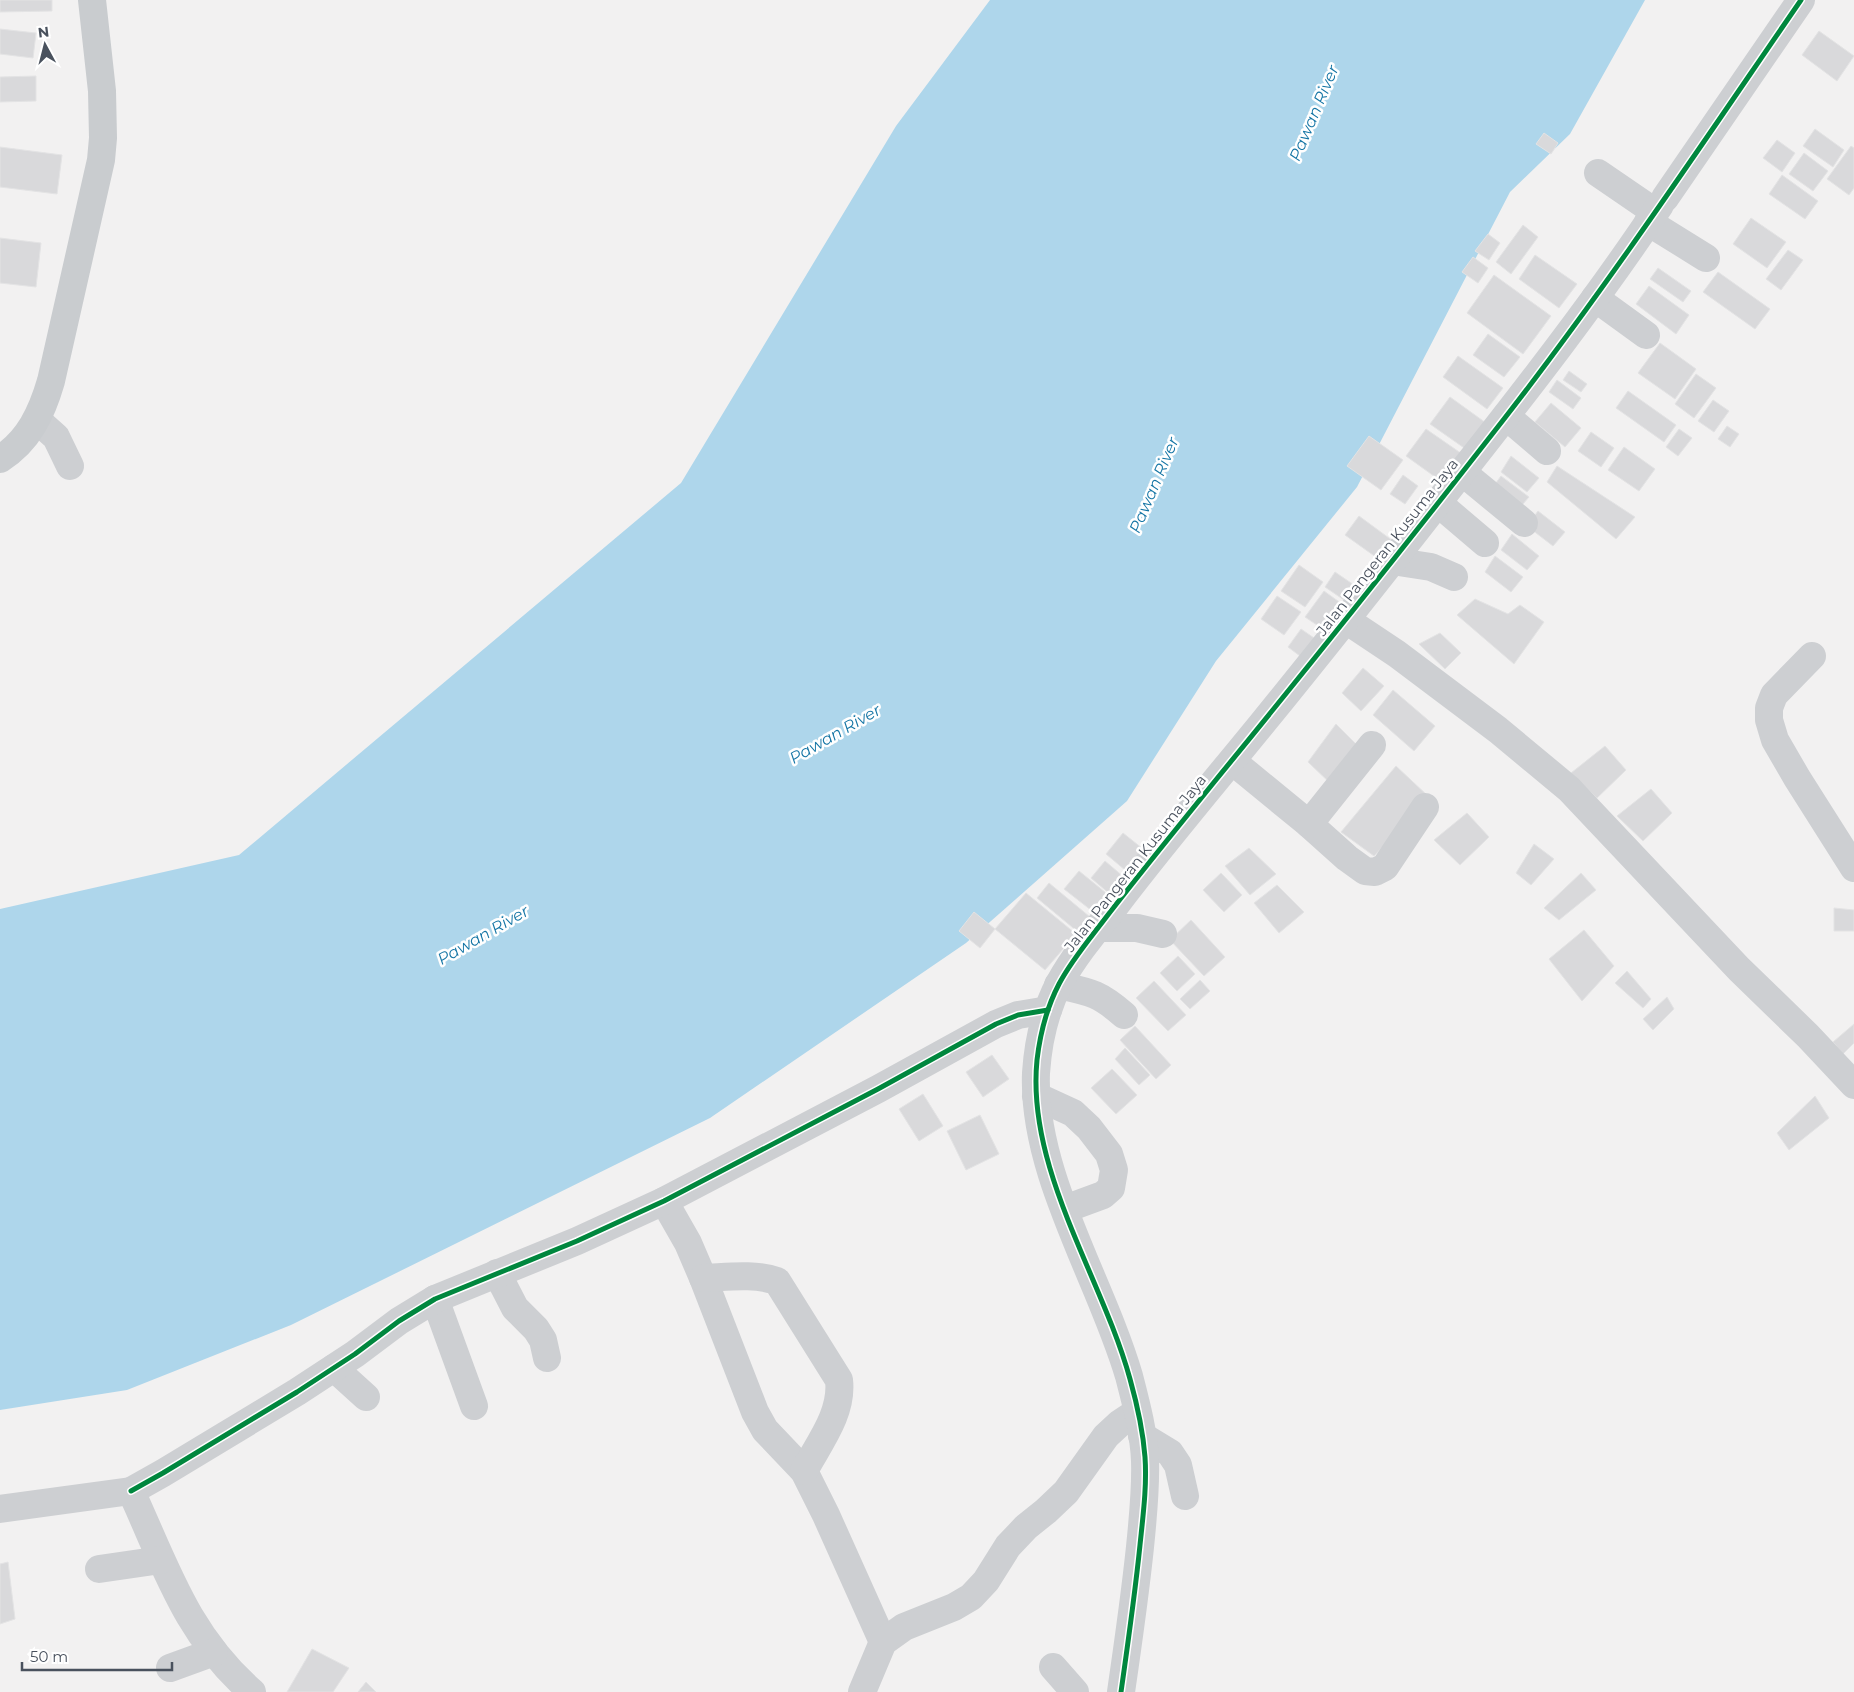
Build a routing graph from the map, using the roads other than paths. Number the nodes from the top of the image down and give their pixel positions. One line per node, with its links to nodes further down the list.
1 (92, 0): 9 (main road)
2 (1800, 0): 4 (street, Jalan Pangeran Kusuma Jaya)
3 (1598, 173): 4 (street)
4 (1657, 210): 5 (street); 6 (street, Jalan Pangeran Kusuma Jaya)
5 (1706, 258)
6 (1595, 298): 7 (street); 8 (street, Jalan Pangeran Kusuma Jaya)
7 (1646, 335)
8 (1506, 416): 10 (street); 13 (street, Jalan Pangeran Kusuma Jaya)
9 (37, 420): 11 (main road); 12 (street)
10 (1547, 451)
11 (0, 458)
12 (70, 466)
13 (1462, 472): 14 (street, Jalan Pangeran Kusuma Jaya); 15 (street)
14 (1438, 503): 16 (street); 17 (street, Jalan Pangeran Kusuma Jaya)
15 (1524, 523)
16 (1485, 543)
17 (1392, 561): 18 (street); 19 (street, Jalan Pangeran Kusuma Jaya)
18 (1454, 577)
19 (1346, 620): 22 (street, Jalan Pangeran Kusuma Jaya); 31 (street)
20 (1812, 656): 25 (street)
21 (1372, 745): 24 (street)
22 (1232, 761): 24 (street); 26 (street, Jalan Pangeran Kusuma Jaya)
23 (1425, 807): 24 (street)
24 (1309, 824)
25 (1854, 868)
26 (1098, 928): 27 (street); 28 (street, Jalan Pangeran Kusuma Jaya)
27 (1163, 934)
28 (1058, 985): 29 (street, Jalan Pangeran Kusuma Jaya); 30 (street)
29 (1048, 1010): 32 (street, Jalan Pangeran Kusuma Jaya); 33 (street)
30 (1124, 1015)
31 (1854, 1085)
32 (1036, 1096): 34 (street, Jalan Pangeran Kusuma Jaya); 34 (street)
33 (664, 1201): 35 (street); 36 (street)
34 (1065, 1209): 42 (street, Jalan Pangeran Kusuma Jaya)
35 (497, 1273): 37 (street); 38 (street)
36 (703, 1278): 43 (street); 43 (street)
37 (435, 1299): 39 (street); 41 (street)
38 (547, 1358)
39 (334, 1368): 40 (street); 44 (street)
40 (366, 1397)
41 (474, 1406)
42 (1140, 1424): 45 (street); 49 (street); 56 (street, Jalan Pangeran Kusuma Jaya)
43 (804, 1471): 49 (street)
44 (131, 1491): 46 (street); 47 (street)
45 (1185, 1496)
46 (0, 1509)
47 (161, 1560): 48 (street); 50 (street)
48 (99, 1569)
49 (883, 1642): 54 (street)
50 (214, 1652): 52 (street); 53 (street)
51 (1053, 1667): 55 (street)
52 (170, 1668)
53 (252, 1692)
54 (862, 1692)
55 (1075, 1692)
56 (1121, 1692)

